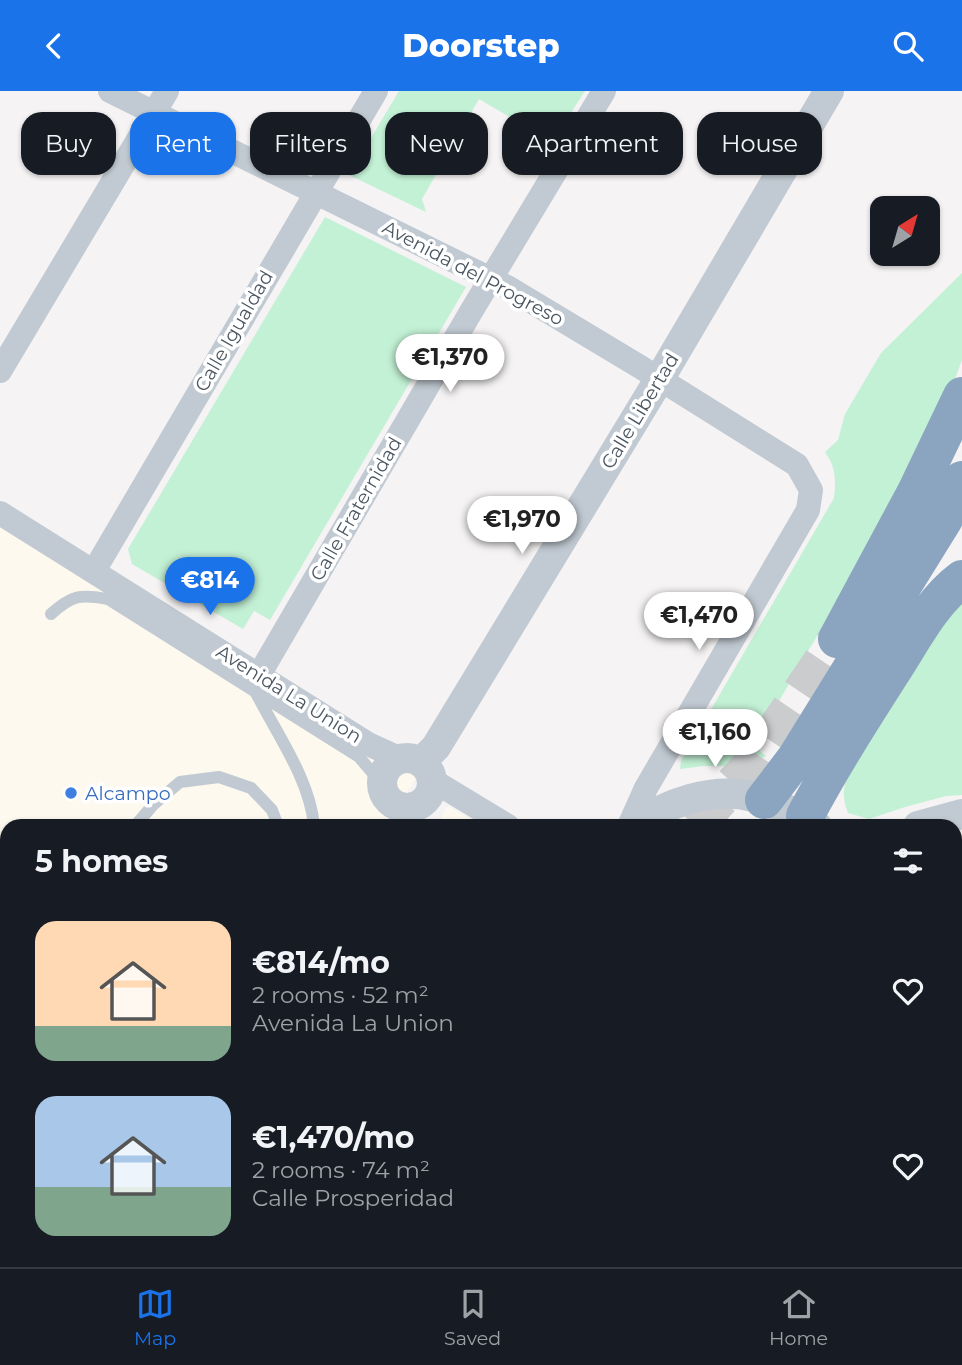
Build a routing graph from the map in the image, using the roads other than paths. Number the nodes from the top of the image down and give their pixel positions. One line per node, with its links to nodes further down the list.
1 (110, 91): 6 (street, Avenida del Progreso)
2 (167, 91): 6 (street)
3 (376, 91): 9 (street, Calle Igualdad)
4 (604, 91): 10 (street, Calle Fraternidad)
5 (830, 91): 12 (street, Calle Libertad)
6 (154, 112)
7 (130, 152): 11 (street)
8 (236, 153): 9 (street, Avenida del Progreso)
9 (316, 193): 10 (street, Avenida del Progreso); 16 (street, Calle Igualdad)
10 (492, 279): 12 (street, Avenida del Progreso); 21 (street, Calle Fraternidad)
11 (0, 371)
12 (660, 379): 22 (street, Calle Libertad); 30 (street, Avenida del Progreso)
13 (962, 395): 20 (highway)
14 (962, 480): 23 (highway)
15 (0, 513): 16 (street, Avenida La Union)
16 (94, 571): 18 (lane); 21 (street, Avenida La Union)
17 (962, 579): 33 (highway)
18 (83, 595): 19 (lane); 21 (lane)
19 (51, 614)
20 (837, 639)
21 (257, 683): 22 (street, Avenida La Union); 24 (lane); 28 (lane)
22 (418, 767): 24 (street); 24 (street); 29 (street, Avenida La Union)
23 (764, 800): 31 (street); 32 (street)
24 (389, 804)
25 (962, 814): 34 (street)
26 (141, 819): 27 (lane)
27 (275, 819)
28 (314, 819)
29 (497, 819)
30 (632, 819)
31 (645, 819)
32 (807, 819)
33 (812, 819)
34 (944, 819)

